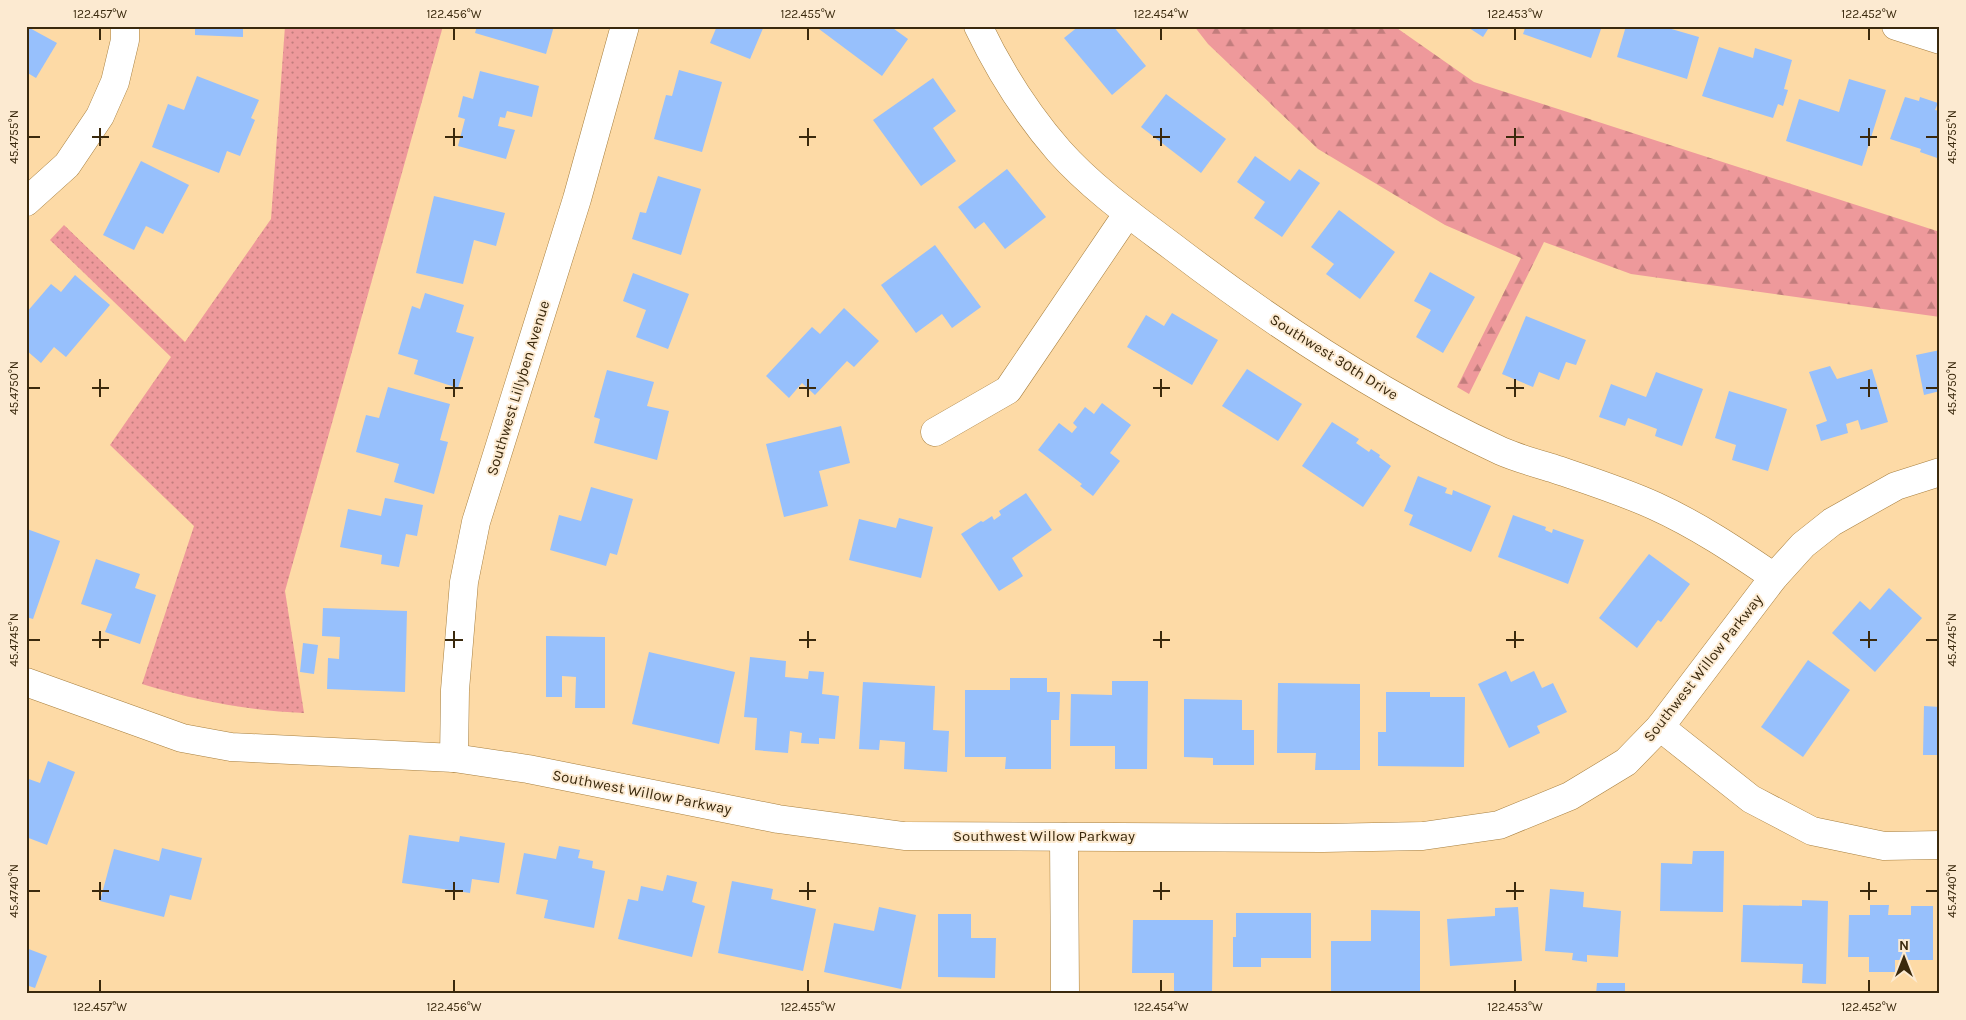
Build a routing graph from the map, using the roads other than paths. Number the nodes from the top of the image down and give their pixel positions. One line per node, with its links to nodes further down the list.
1 (125, 26): 6 (street)
2 (625, 26): 13 (street, Southwest Lillyben Avenue)
3 (978, 26): 7 (street, Southwest 30th Drive)
4 (1896, 26): 5 (street)
5 (1940, 40)
6 (26, 202)
7 (1128, 213): 8 (street); 10 (street, Southwest 30th Drive)
8 (935, 432)
9 (1940, 472): 10 (street, Southwest Willow Parkway)
10 (1774, 577): 12 (street, Southwest Willow Parkway)
11 (26, 682): 13 (street, Southwest Willow Parkway)
12 (1660, 727): 14 (street, Southwest Willow Parkway); 15 (street)
13 (454, 758): 14 (street, Southwest Willow Parkway)
14 (1064, 836): 16 (street)
15 (1940, 845)
16 (1065, 994)

